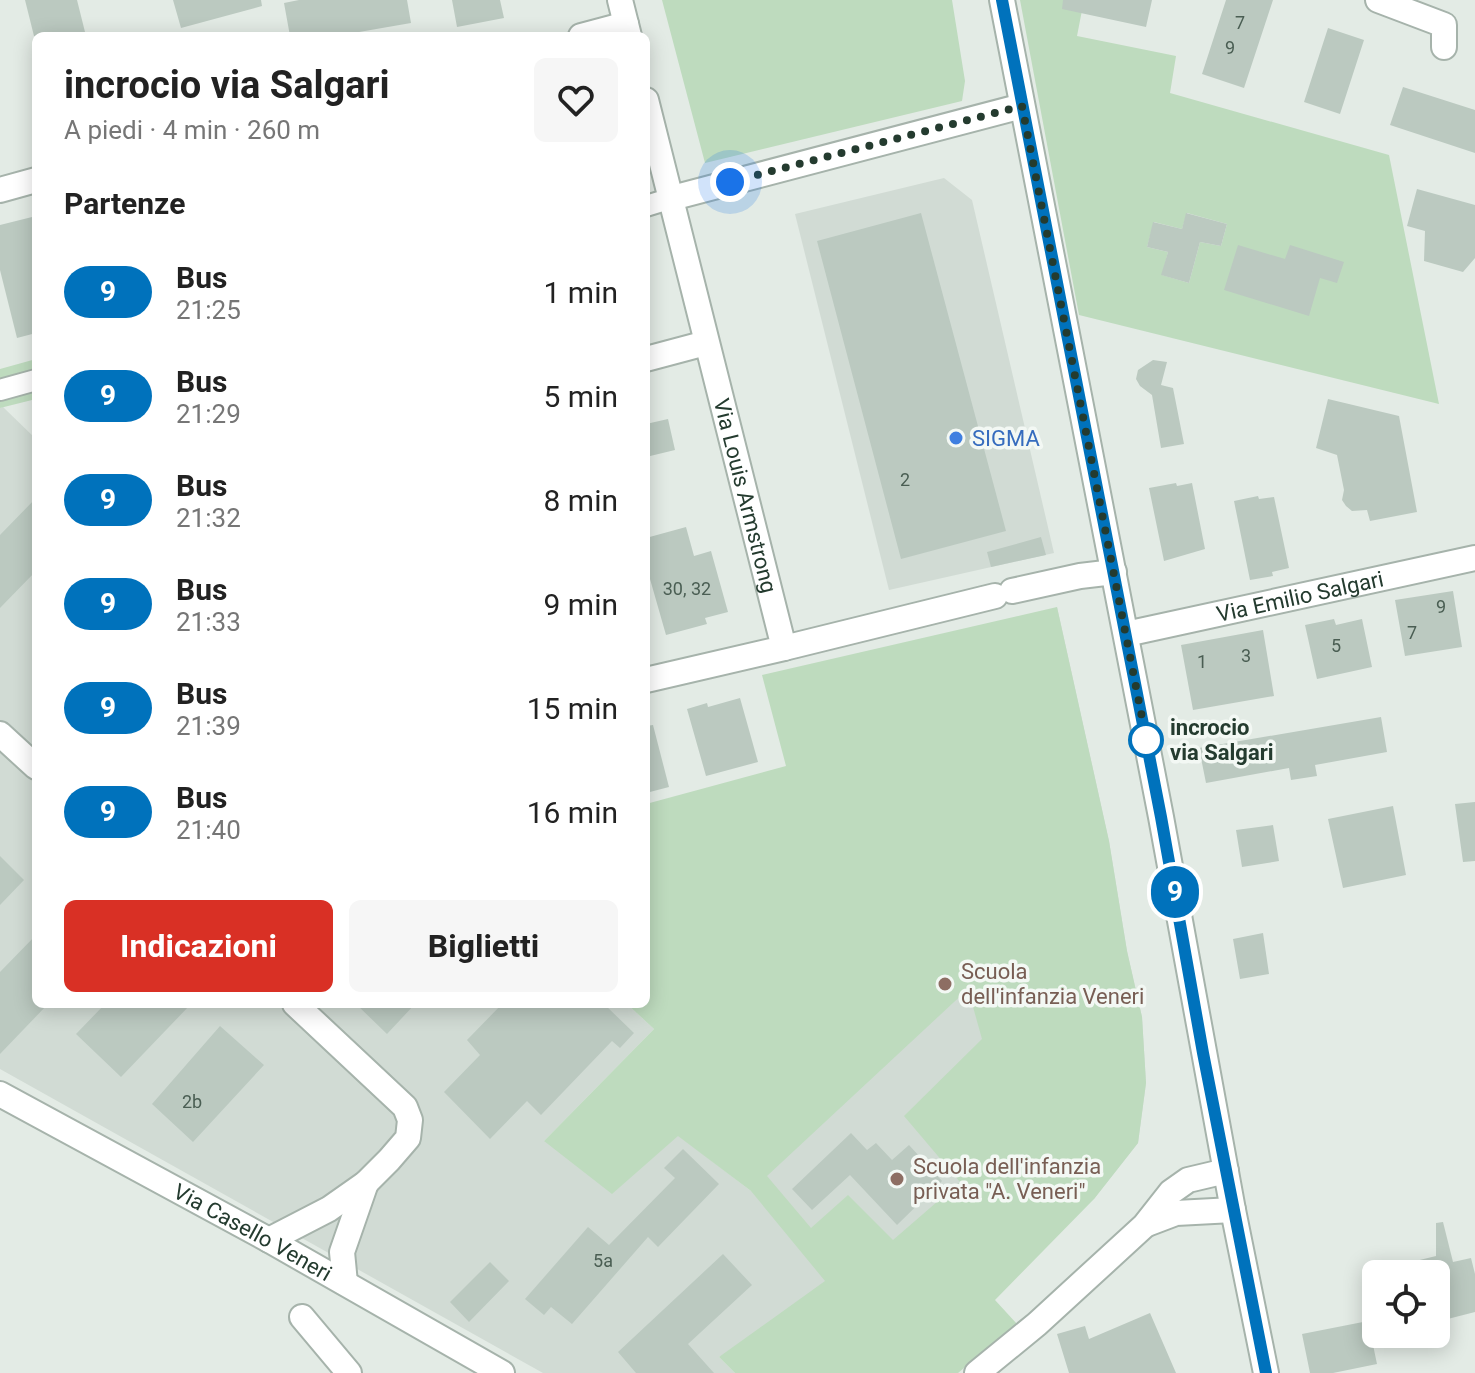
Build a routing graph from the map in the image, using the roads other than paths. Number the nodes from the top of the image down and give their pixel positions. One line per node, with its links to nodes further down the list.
1 (620, 0): 4 (street)
2 (1002, 0): 6 (street)
3 (1378, 0): 5 (street)
4 (628, 30)
5 (1444, 47)
6 (1022, 106): 10 (street); 17 (street)
7 (650, 115): 10 (street, Via Louis Armstrong)
8 (32, 181): 9 (street)
9 (0, 190)
10 (672, 198): 11 (street); 12 (street, Via Louis Armstrong)
11 (650, 205)
12 (706, 343): 13 (street); 19 (street, Via Louis Armstrong)
13 (650, 358)
14 (32, 381): 15 (street)
15 (0, 390)
16 (1475, 558): 18 (street, Via Emilio Salgari)
17 (1114, 572): 18 (street); 19 (street)
18 (1126, 634): 25 (street)
19 (784, 648): 20 (street)
20 (650, 679)
21 (0, 734): 22 (street)
22 (32, 763)
23 (299, 1008): 26 (street)
24 (0, 1094): 29 (street, Via Casello Veneri)
25 (1226, 1171): 27 (street); 28 (street)
26 (366, 1183): 29 (street); 30 (street)
27 (1233, 1210): 28 (street); 35 (street)
28 (1145, 1225): 34 (street)
29 (269, 1240): 30 (street, Via Casello Veneri)
30 (345, 1283): 32 (street, Via Casello Veneri)
31 (302, 1317): 33 (street)
32 (487, 1370)
33 (349, 1373)
34 (977, 1373)
35 (1266, 1373)

